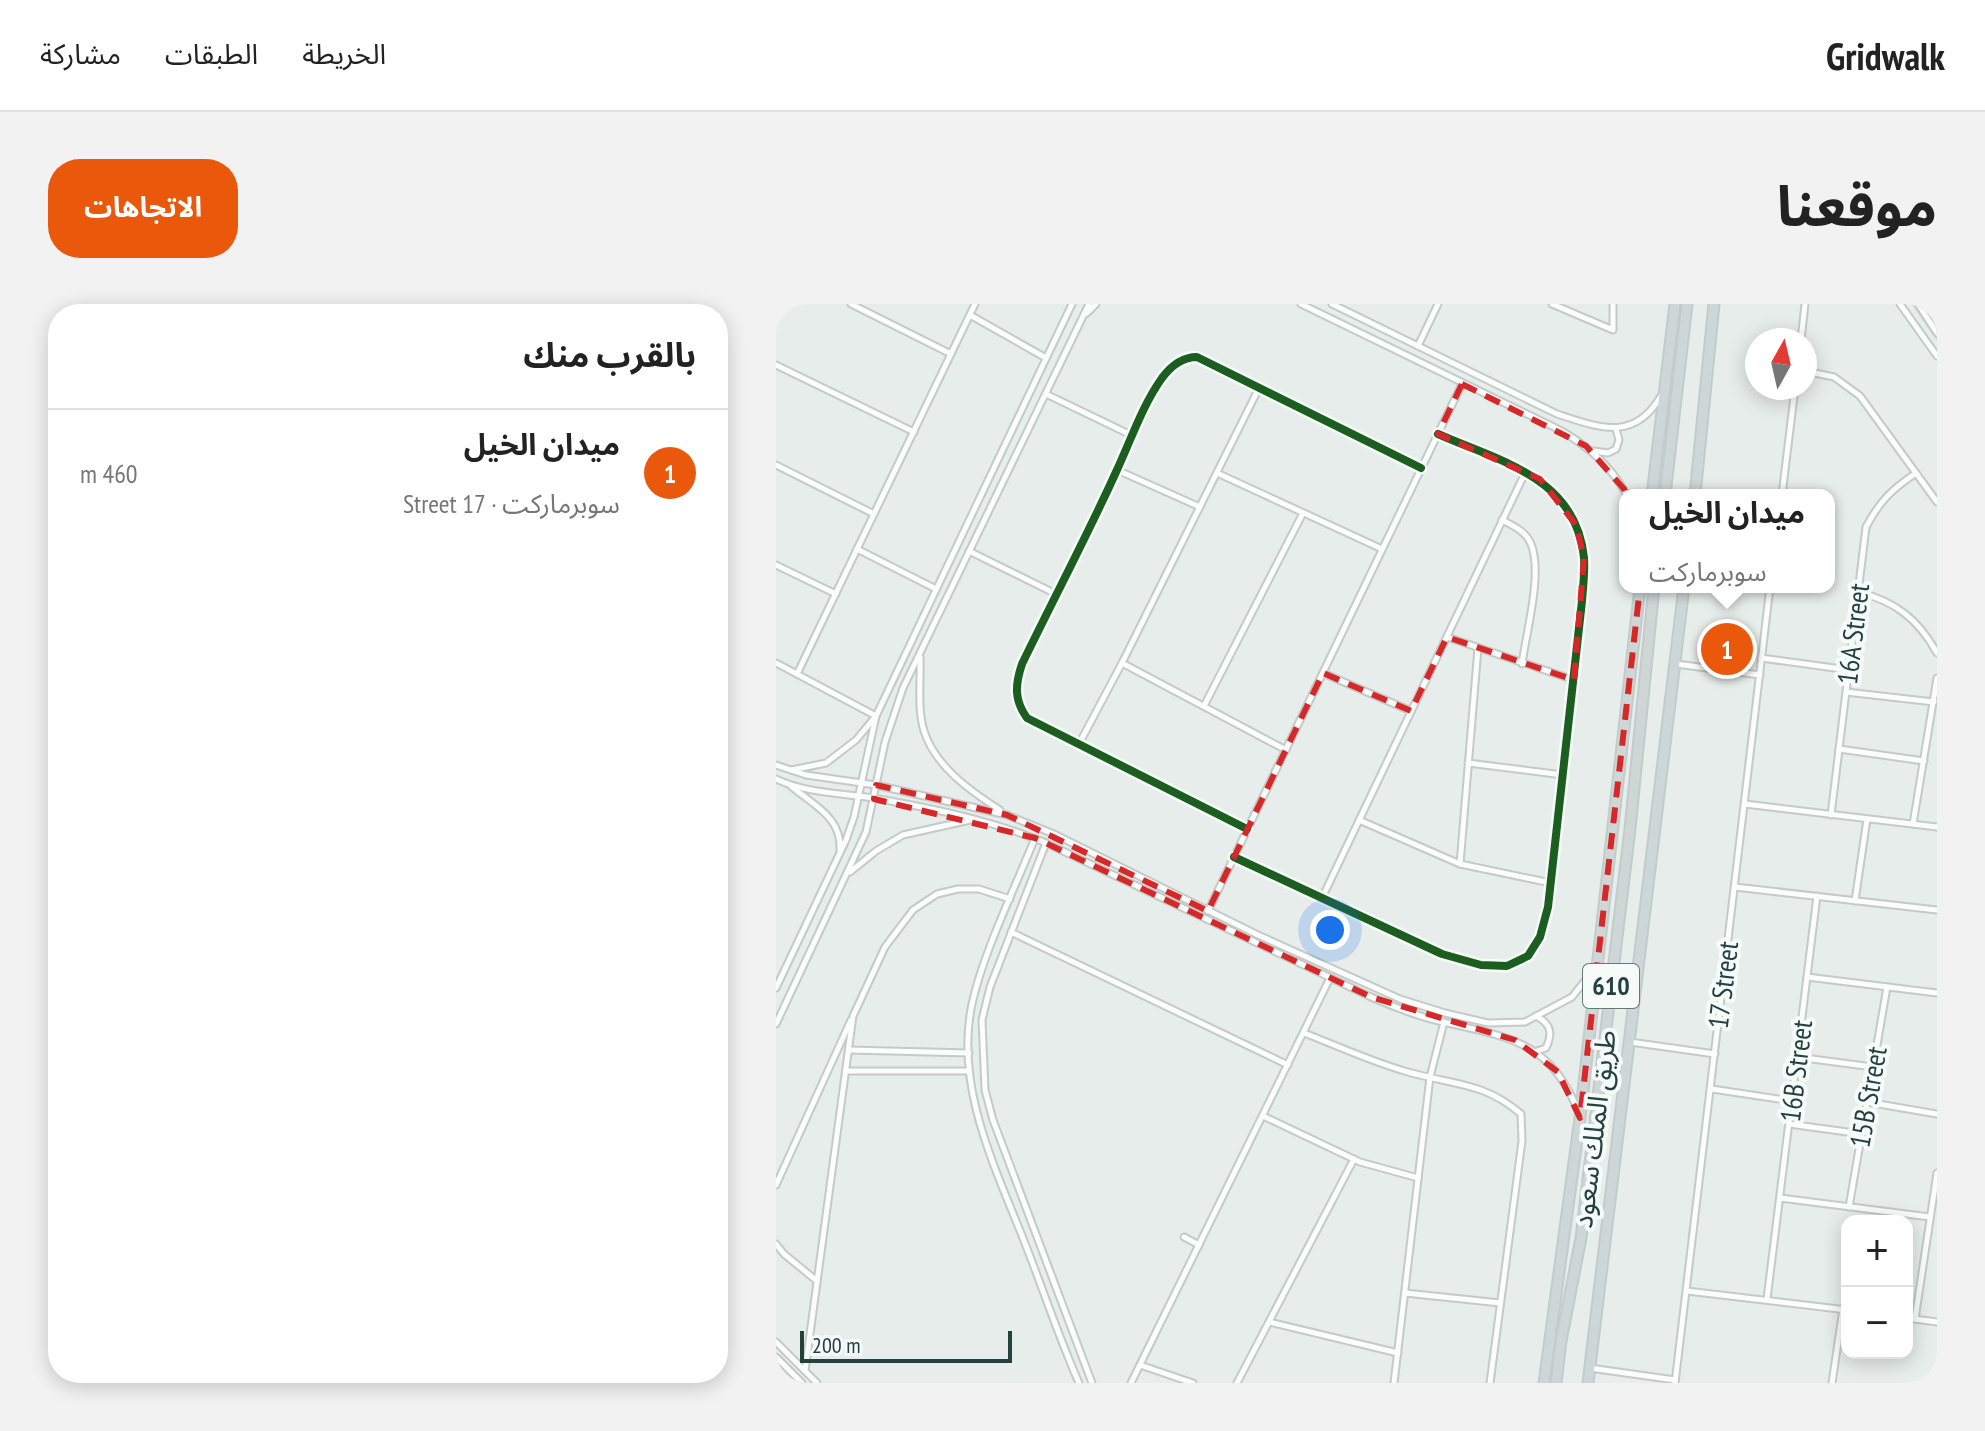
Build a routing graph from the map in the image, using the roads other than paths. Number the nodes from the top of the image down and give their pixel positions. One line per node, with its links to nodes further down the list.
1 (851, 304): 22 (street)
2 (975, 304): 17 (street)
3 (1072, 304): 24 (street)
4 (1089, 304): 18 (street)
5 (1096, 304): 18 (street)
6 (1301, 304): 27 (street)
7 (1438, 304): 21 (street)
8 (1552, 304): 9 (street)
9 (1613, 304)
10 (1675, 304): 29 (main road)
11 (1687, 304): 45 (main road)
12 (1714, 304): 46 (main road)
13 (1805, 304): 19 (street)
14 (1900, 304): 23 (street)
15 (1918, 304): 20 (street)
16 (1335, 305): 21 (street)
17 (970, 315): 22 (street); 24 (street)
18 (1083, 316): 30 (street)
19 (1802, 328)
20 (1937, 333)
21 (1418, 346): 32 (street)
22 (951, 354): 33 (street)
23 (1937, 356)
24 (1046, 358): 57 (street)
25 (776, 365): 33 (street)
26 (1817, 373): 42 (street)
27 (1462, 384): 34 (street); 36 (street)
28 (1259, 388): 35 (street); 38 (street); 40 (street)
29 (1665, 390): 32 (street); 44 (main road)
30 (1046, 394): 35 (street); 55 (street)
31 (1794, 400): 47 (street)
32 (1616, 429): 36 (street)
33 (914, 432): 51 (street)
34 (1438, 434): 38 (street); 41 (street)
35 (1131, 435): 39 (street)
36 (1593, 451): 43 (street)
37 (776, 465): 51 (street)
38 (1421, 468): 54 (street)
39 (1117, 470): 49 (street); 64 (street)
40 (1217, 473): 49 (street); 50 (street)
41 (1525, 473): 52 (street); 79 (street)
42 (1916, 473): 48 (street); 58 (street, 16A Street)
43 (1623, 489)
44 (1653, 489)
45 (1666, 489)
46 (1696, 489)
47 (1783, 489)
48 (1937, 502)
49 (1200, 507): 71 (street)
50 (1303, 513): 54 (street); 82 (street)
51 (874, 514): 53 (street)
52 (1502, 520): 65 (street); 72 (street)
53 (857, 549): 57 (street); 63 (street)
54 (1382, 549): 75 (street)
55 (969, 551): 64 (street); 68 (street)
56 (776, 565): 63 (street)
57 (936, 589): 84 (street)
58 (1858, 592): 67 (street); 74 (street, 16A Street)
59 (1639, 593): 151 (main road)
60 (1653, 593): 191 (main road, طريق الملك سعود / 610)
61 (1683, 593): 73 (main road, طريق الملك سعود / 610)
62 (1769, 593): 69 (street, 17 Street)
63 (836, 594): 76 (street)
64 (1056, 594): 85 (street)
65 (1447, 637): 66 (street); 83 (street)
66 (1478, 648): 72 (street); 89 (street)
67 (1937, 653)
68 (920, 654): 96 (street); 100 (street)
69 (1761, 658): 74 (street); 77 (street, 17 Street)
70 (776, 663): 76 (street)
71 (1122, 663): 82 (street); 85 (street)
72 (1522, 664): 79 (street)
73 (1676, 664): 77 (street); 134 (main road, طريق الملك سعود / 610)
74 (1849, 670): 80 (street, 16A Street)
75 (1323, 673): 83 (street); 87 (street)
76 (797, 674): 84 (street)
77 (1760, 675): 99 (street, 17 Street)
78 (1937, 678): 81 (street)
79 (1574, 680): 92 (street)
80 (1846, 692): 81 (street); 86 (street, 16A Street)
81 (1934, 702): 88 (street)
82 (1204, 706): 87 (street)
83 (1411, 711): 104 (street)
84 (876, 716): 91 (street); 94 (street)
85 (1079, 744): 107 (street)
86 (1839, 749): 88 (street); 101 (street, 16A Street)
87 (1286, 750): 107 (street)
88 (1924, 761): 105 (street)
89 (1468, 763): 92 (street); 112 (street)
90 (776, 765): 91 (street)
91 (790, 770): 94 (street)
92 (1563, 775): 114 (street)
93 (776, 779): 95 (street)
94 (860, 783): 96 (street); 97 (street)
95 (790, 785): 97 (street); 110 (street)
96 (876, 785): 98 (street); 100 (street)
97 (858, 796): 98 (street); 110 (street)
98 (874, 799): 102 (street); 113 (street)
99 (1745, 804): 101 (street); 115 (street, 17 Street)
100 (1007, 815): 121 (street)
101 (1831, 815): 103 (street)
102 (974, 819): 108 (street); 113 (street)
103 (1867, 819): 105 (street); 119 (street)
104 (1359, 820): 112 (street); 117 (street)
105 (1913, 824): 106 (street)
106 (1937, 827)
107 (1247, 829): 111 (street)
108 (1035, 838): 109 (street); 118 (street)
109 (1046, 843): 122 (street); 125 (street)
110 (840, 853): 127 (street)
111 (1234, 857): 117 (street); 121 (street)
112 (1460, 864): 114 (street)
113 (846, 875): 132 (street)
114 (1551, 883): 117 (street)
115 (1735, 887): 116 (street); 138 (street, 17 Street)
116 (1817, 896): 119 (street); 124 (street, 16B Street)
117 (1322, 898)
118 (1010, 899): 129 (street); 137 (street)
119 (1855, 901): 120 (street)
120 (1937, 910)
121 (1208, 911): 130 (street)
122 (1011, 932): 141 (street); 184 (street)
123 (1591, 973): 130 (street)
124 (1807, 977): 126 (street); 140 (street, 16B Street)
125 (1330, 978): 131 (street); 133 (street)
126 (1887, 987): 128 (street); 142 (street, 15B Street)
127 (776, 988)
128 (1937, 993)
129 (853, 1016): 136 (street); 139 (street)
130 (1536, 1016): 135 (street)
131 (1444, 1022): 135 (street); 145 (street)
132 (776, 1024)
133 (1304, 1033): 141 (street); 145 (street)
134 (1630, 1042): 138 (street); 178 (main road, طريق الملك سعود / 610)
135 (1537, 1051): 151 (street)
136 (849, 1053): 137 (street); 139 (street); 143 (street)
137 (969, 1053): 144 (street)
138 (1715, 1054): 146 (street, 17 Street)
139 (835, 1057): 157 (street)
140 (1797, 1057): 142 (street); 147 (street, 16B Street)
141 (1288, 1065): 150 (street)
142 (1873, 1067): 148 (street, 15B Street)
143 (846, 1071): 144 (street); 164 (street)
144 (970, 1071): 183 (street)
145 (1430, 1077): 156 (street); 168 (street)
146 (1712, 1089): 147 (street); 165 (street, 17 Street)
147 (1792, 1101): 152 (street, 16B Street)
148 (1867, 1102): 149 (street); 153 (street, 15B Street)
149 (1937, 1114)
150 (1263, 1116): 154 (street); 163 (street)
151 (1580, 1118): 190 (main road)
152 (1789, 1124): 153 (street); 158 (street, 16B Street)
153 (1862, 1134): 159 (street, 15B Street)
154 (1354, 1159): 156 (street); 171 (street)
155 (1937, 1173): 160 (street)
156 (1418, 1178): 166 (street)
157 (776, 1185)
158 (1780, 1198): 159 (street); 167 (street, 16B Street)
159 (1849, 1207): 160 (street)
160 (1930, 1217): 170 (street)
161 (1184, 1237): 163 (street)
162 (776, 1244): 164 (street)
163 (1199, 1245): 177 (street)
164 (817, 1281): 179 (street)
165 (1687, 1291): 167 (street); 180 (street, 17 Street)
166 (1405, 1293): 168 (street); 175 (street)
167 (1767, 1299): 169 (street)
168 (1500, 1303): 189 (street)
169 (1841, 1309)
170 (1915, 1319): 172 (street)
171 (1269, 1322): 175 (street); 187 (street)
172 (1937, 1322)
173 (1841, 1332): 194 (street)
174 (776, 1342): 179 (street)
175 (1398, 1353): 188 (street)
176 (776, 1357): 181 (street)
177 (1140, 1365): 185 (street); 186 (street)
178 (1590, 1368): 180 (street); 192 (main road, طريق الملك سعود / 610)
179 (805, 1371): 182 (street)
180 (1675, 1381): 193 (street)
181 (802, 1383)
182 (817, 1383)
183 (1079, 1383)
184 (1092, 1383)
185 (1131, 1383)
186 (1193, 1383)
187 (1237, 1383)
188 (1394, 1383)
189 (1490, 1383)
190 (1544, 1383)
191 (1556, 1383)
192 (1588, 1383)
193 (1686, 1383)
194 (1832, 1383)

